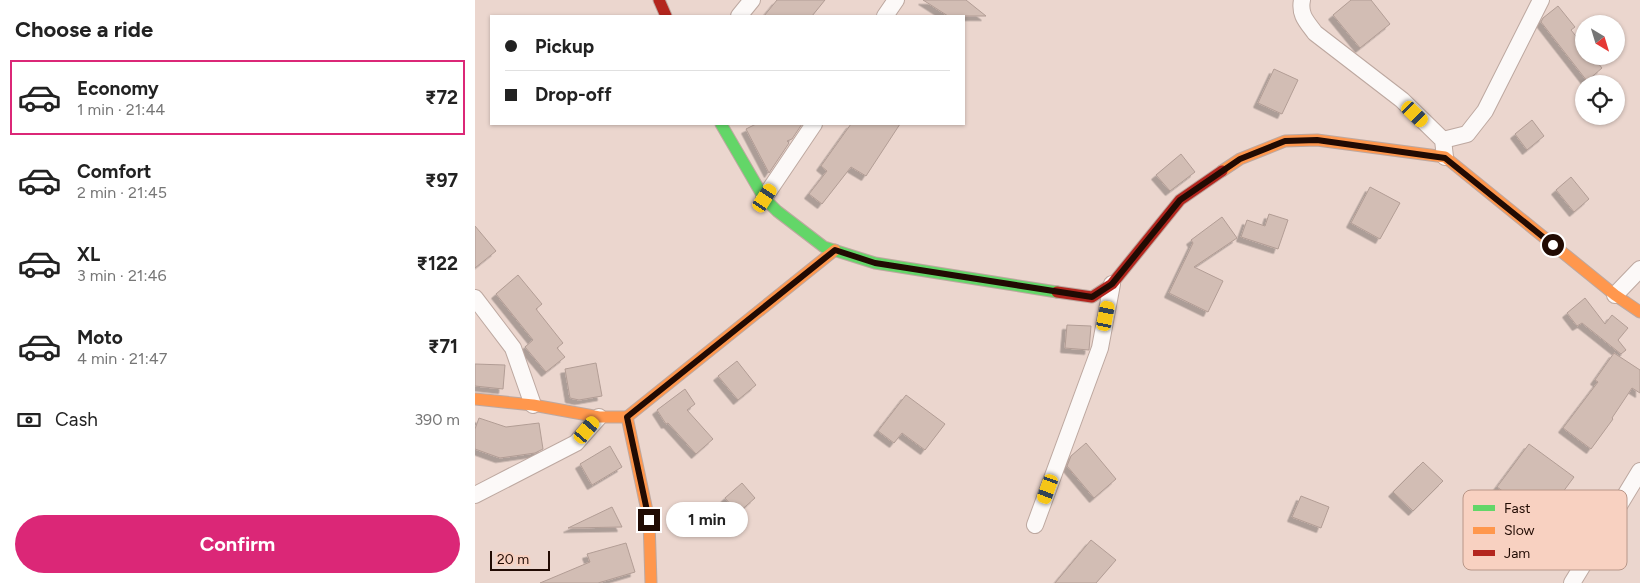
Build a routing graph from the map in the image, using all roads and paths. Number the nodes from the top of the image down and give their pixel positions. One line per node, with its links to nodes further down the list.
1 (659, 0): 6 (street)
2 (752, 0): 7 (street)
3 (896, 0): 8 (street)
4 (1302, 0): 11 (street)
5 (1541, 0): 11 (street)
6 (666, 15)
7 (740, 15)
8 (886, 15)
9 (722, 125): 13 (street)
10 (813, 125): 13 (street)
11 (1443, 140): 12 (street)
12 (1445, 158): 16 (street); 17 (street)
13 (765, 198): 14 (street)
14 (835, 250): 16 (street); 23 (street)
15 (1640, 269): 17 (street)
16 (1112, 284): 27 (street)
17 (1615, 296): 19 (street)
18 (475, 298): 21 (street)
19 (1640, 312)
20 (475, 399): 21 (street)
21 (533, 404): 22 (street)
22 (599, 417): 23 (street); 26 (street)
23 (627, 417): 29 (street)
24 (1640, 470): 25 (street)
25 (1627, 492)
26 (475, 495)
27 (1035, 525)
28 (1580, 570): 30 (street)
29 (651, 583)
30 (1572, 583)

